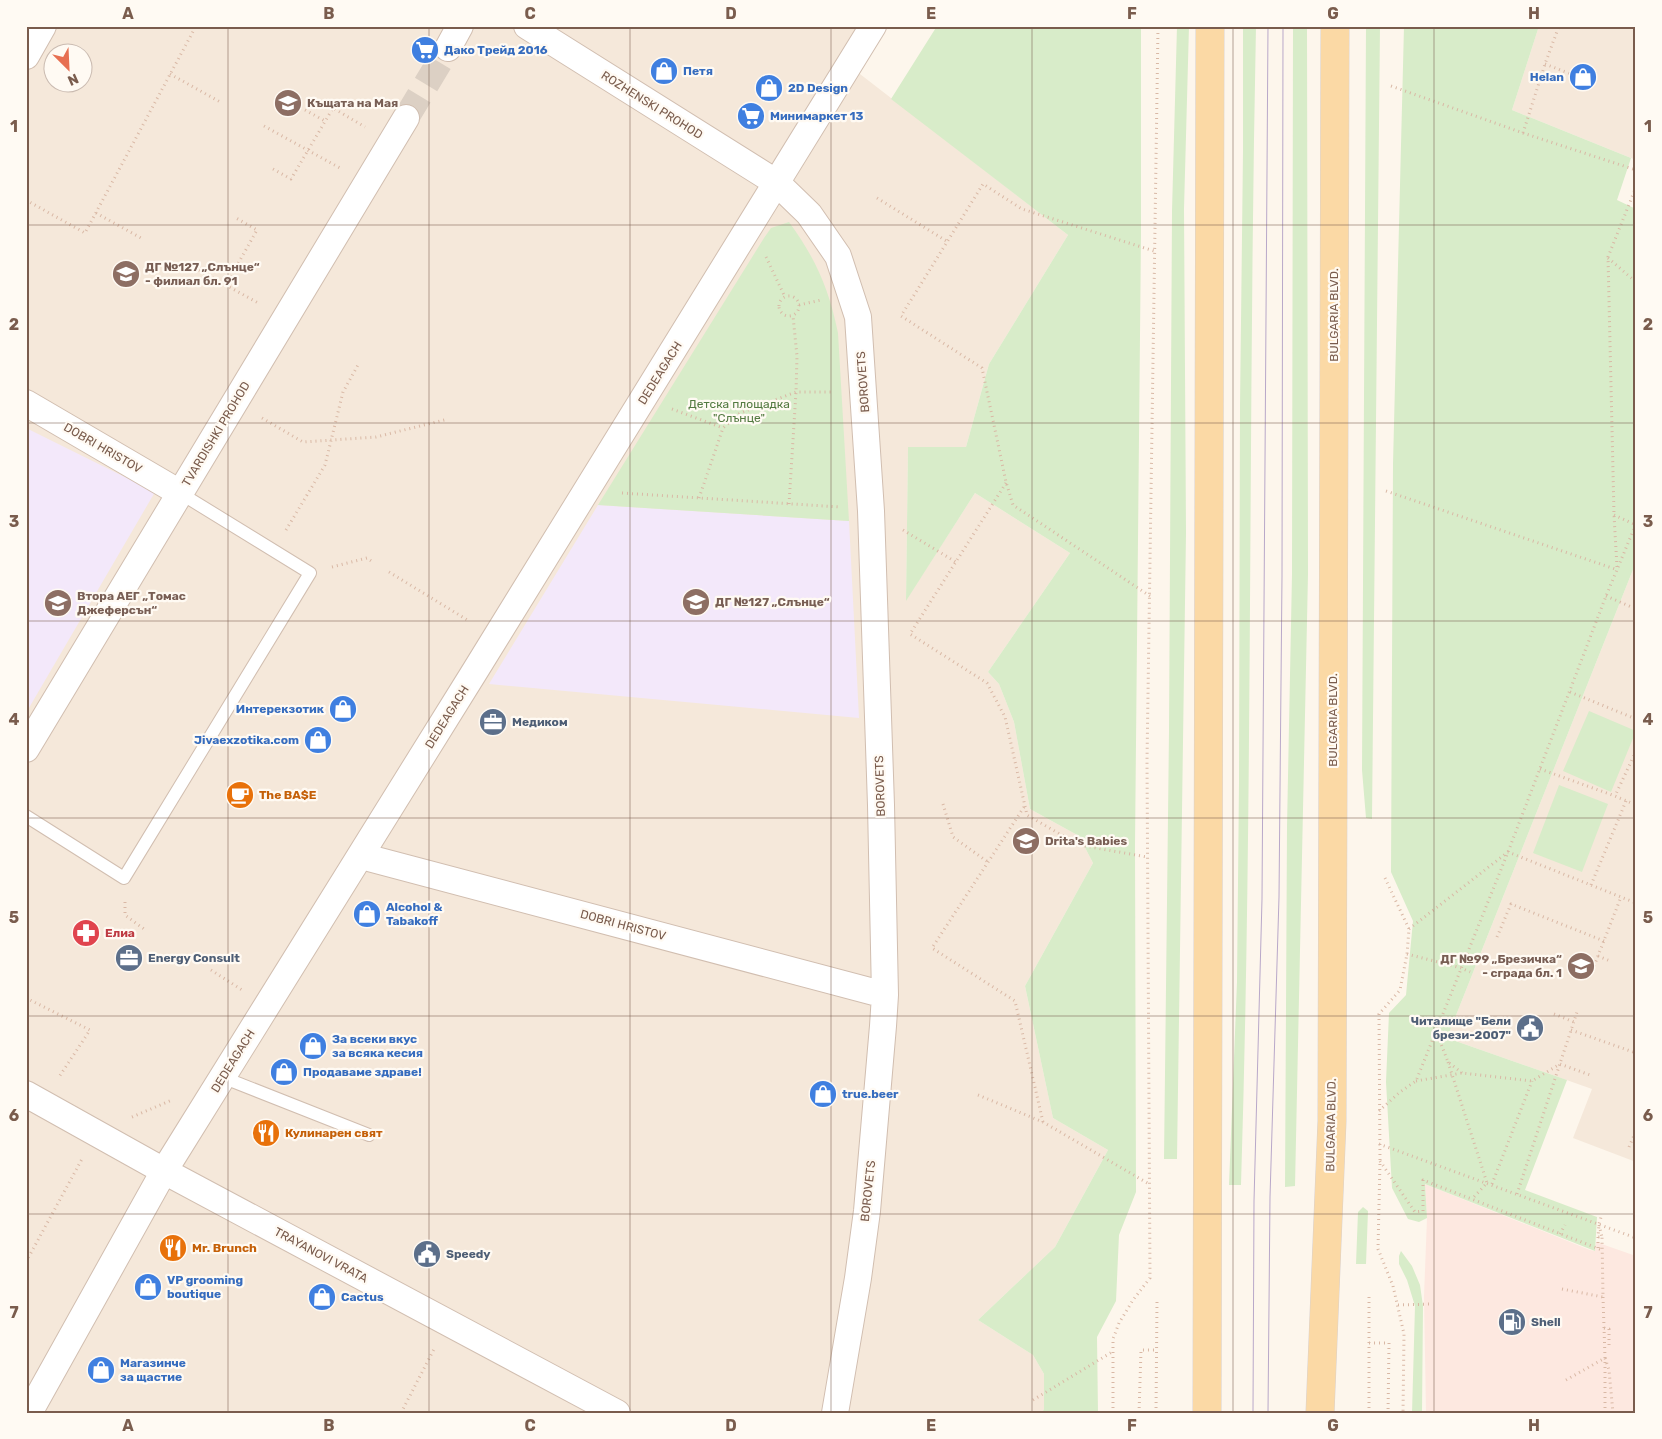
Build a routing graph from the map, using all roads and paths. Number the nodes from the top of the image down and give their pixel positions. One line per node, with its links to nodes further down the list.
1 (42, 26): 9 (street)
2 (196, 26): 11 (path)
3 (527, 26): 25 (street, ROZHENSKI PROHOD)
4 (873, 26): 25 (street, DEDEAGACH)
5 (1158, 26): 36 (path)
6 (1210, 26): 166 (main road)
7 (1336, 26): 167 (main road, BULGARIA BLVD.)
8 (1559, 26): 10 (path)
9 (26, 56)
10 (1545, 64): 12 (path); 19 (path)
11 (170, 74): 14 (path); 31 (path)
12 (1576, 76)
13 (1391, 86): 19 (path)
14 (222, 103)
15 (305, 110): 17 (path)
16 (406, 118): 20 (street, TVARDISHKI PROHOD)
17 (325, 121): 20 (path); 21 (path)
18 (264, 126): 21 (path)
19 (1523, 133): 23 (path)
20 (392, 142): 24 (street, TVARDISHKI PROHOD)
21 (308, 150): 22 (path); 24 (path)
22 (273, 169)
23 (1636, 170)
24 (367, 182): 43 (street, TVARDISHKI PROHOD)
25 (777, 183): 33 (street, DEDEAGACH); 59 (street, BOROVETS)
26 (1636, 186): 27 (path)
27 (1635, 192): 29 (path)
28 (877, 198): 35 (path)
29 (1634, 198): 37 (path)
30 (26, 200): 31 (path)
31 (96, 213): 34 (path)
32 (236, 218): 40 (path)
33 (746, 232): 41 (path); 47 (street, DEDEAGACH)
34 (141, 238)
35 (948, 242): 36 (path); 53 (path)
36 (1154, 251): 68 (path)
37 (1608, 257): 39 (path); 60 (path)
38 (186, 263): 40 (path)
39 (1636, 282)
40 (226, 285): 43 (path)
41 (785, 297): 42 (path); 42 (path)
42 (793, 316): 45 (path)
43 (286, 318): 48 (street, TVARDISHKI PROHOD)
44 (358, 365): 52 (path)
45 (796, 392): 46 (path); 51 (path); 58 (path)
46 (841, 392)
47 (644, 398): 51 (path); 54 (street, DEDEAGACH)
48 (235, 401): 52 (path); 56 (street, TVARDISHKI PROHOD)
49 (26, 402): 56 (street, DOBRI HRISTOV)
50 (448, 418): 52 (path)
51 (723, 428): 57 (path)
52 (331, 440): 62 (path)
53 (1006, 482): 63 (path); 68 (path)
54 (586, 491): 57 (path); 71 (street, DEDEAGACH)
55 (1386, 491): 65 (path)
56 (180, 493): 62 (lane); 74 (street, TVARDISHKI PROHOD)
57 (699, 498): 58 (path)
58 (789, 504): 59 (path)
59 (871, 510): 63 (path); 104 (street, BOROVETS)
60 (1614, 515): 61 (path); 65 (path)
61 (1636, 524): 65 (path)
62 (273, 551): 67 (lane)
63 (956, 562): 81 (path)
64 (374, 563): 67 (path)
65 (1618, 570): 69 (path)
66 (389, 572): 71 (path)
67 (310, 573): 87 (lane)
68 (1150, 596): 85 (path)
69 (1606, 596): 70 (path); 72 (path)
70 (1636, 608)
71 (496, 638): 84 (street, DEDEAGACH)
72 (1570, 692): 73 (path); 76 (path)
73 (1636, 719)
74 (26, 749)
75 (1636, 751): 77 (path)
76 (1540, 769): 77 (path); 83 (path)
77 (1615, 796): 78 (path)
78 (1626, 801): 80 (path); 89 (path)
79 (943, 804): 86 (path)
80 (1636, 805)
81 (1024, 807): 85 (path); 86 (path)
82 (26, 816): 87 (lane)
83 (1508, 852): 89 (path); 93 (path); 100 (path)
84 (361, 856): 104 (street, DOBRI HRISTOV); 117 (street, DEDEAGACH)
85 (1146, 857): 133 (path)
86 (988, 862): 124 (path)
87 (124, 878): 92 (path)
88 (1385, 878): 93 (path)
89 (1591, 885): 90 (path)
90 (1621, 897): 91 (path); 95 (path)
91 (1636, 903)
92 (144, 929)
93 (1408, 929): 96 (path)
94 (1497, 938): 95 (path)
95 (1604, 941): 97 (path)
96 (1407, 954): 100 (path); 123 (path)
97 (1598, 956): 98 (path); 99 (path)
98 (1610, 961)
99 (1594, 966)
100 (1461, 968): 102 (path); 110 (path)
101 (211, 970): 103 (path)
102 (1470, 972)
103 (228, 981)
104 (885, 995): 162 (street, BOROVETS)
105 (26, 998): 122 (path)
106 (1577, 1012): 108 (path)
107 (1554, 1014): 108 (path)
108 (1574, 1022): 109 (path)
109 (1572, 1030): 111 (path); 113 (path)
110 (1436, 1031): 112 (path); 118 (path)
111 (1636, 1053)
112 (1448, 1062): 114 (path); 115 (path)
113 (1560, 1064): 116 (path); 119 (path); 135 (path)
114 (1462, 1073): 115 (path); 119 (path)
115 (1453, 1075): 118 (path); 132 (path)
116 (1590, 1075)
117 (222, 1077): 127 (lane); 131 (street, DEDEAGACH)
118 (1416, 1081): 123 (path)
119 (1532, 1081): 134 (path)
120 (978, 1095): 124 (path)
121 (177, 1097): 126 (path)
122 (34, 1098): 126 (street, TRAYANOVI VRATA)
123 (1379, 1112): 128 (path)
124 (1043, 1122): 133 (path)
125 (1636, 1131): 129 (path)
126 (96, 1133): 131 (street, TRAYANOVI VRATA); 143 (path)
127 (369, 1135)
128 (1380, 1144): 130 (path); 132 (path)
129 (1630, 1147)
130 (1380, 1161): 136 (path); 149 (path)
131 (164, 1171): 150 (street, TRAYANOVI VRATA); 159 (street, DEDEAGACH)
132 (1487, 1183): 134 (path); 136 (path)
133 (1150, 1184): 155 (path)
134 (1492, 1184): 135 (path)
135 (1517, 1194): 138 (path)
136 (1472, 1199): 140 (path)
137 (1602, 1214): 138 (path)
138 (1599, 1224): 141 (path); 142 (path)
139 (1565, 1225): 140 (path)
140 (1560, 1234): 142 (path)
141 (1636, 1238)
142 (1600, 1250): 146 (path)
143 (26, 1262)
144 (1562, 1289): 146 (path)
145 (1369, 1293): 152 (path)
146 (1603, 1297): 151 (path)
147 (1158, 1300): 154 (path)
148 (1432, 1304): 149 (path)
149 (1398, 1305): 170 (path)
150 (448, 1323): 160 (path); 161 (street, TRAYANOVI VRATA)
151 (1604, 1328): 153 (path); 156 (path)
152 (1369, 1343): 168 (path); 169 (path)
153 (1610, 1348)
154 (1157, 1350): 164 (path); 165 (path)
155 (1112, 1351): 158 (path); 163 (path)
156 (1605, 1358): 157 (path); 171 (path); 172 (path)
157 (1566, 1380)
158 (1033, 1400)
159 (28, 1413)
160 (401, 1413)
161 (617, 1413)
162 (835, 1413)
163 (1113, 1413)
164 (1139, 1413)
165 (1156, 1413)
166 (1207, 1413)
167 (1320, 1413)
168 (1368, 1413)
169 (1388, 1413)
170 (1403, 1413)
171 (1605, 1413)
172 (1612, 1413)

